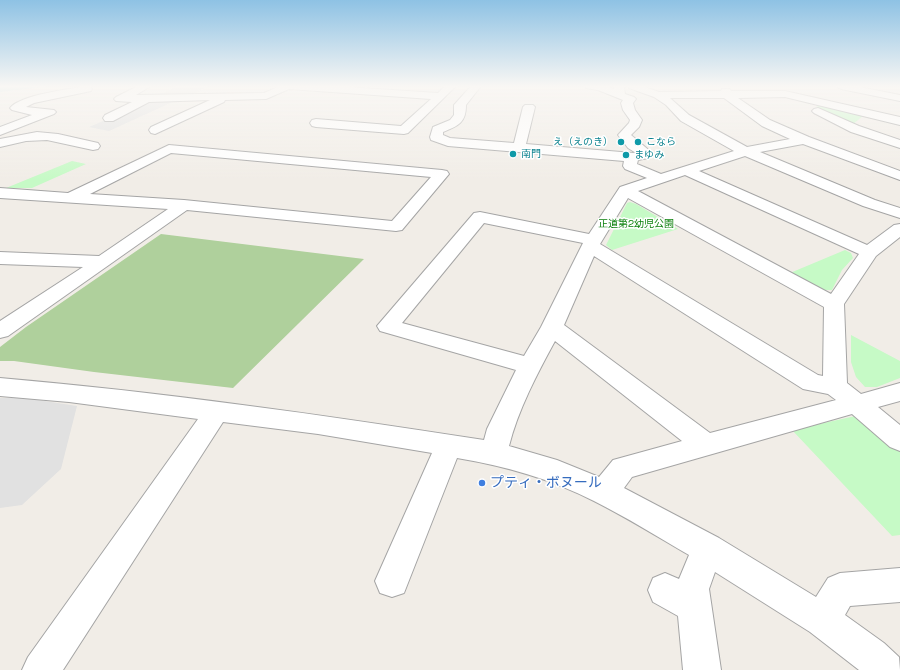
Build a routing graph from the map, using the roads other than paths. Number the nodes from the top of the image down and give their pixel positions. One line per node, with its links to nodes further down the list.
1 (37, 117): 14 (street)
2 (182, 117): 13 (street)
3 (417, 117): 12 (street)
4 (458, 117): 20 (street)
5 (526, 117): 20 (street)
6 (634, 117): 22 (street)
7 (684, 117): 21 (street)
8 (759, 117): 16 (street)
9 (830, 117): 18 (street)
10 (883, 117): 11 (street)
11 (900, 121)
12 (316, 123)
13 (155, 130)
14 (0, 132): 15 (street)
15 (19, 137): 17 (street); 19 (street)
16 (804, 140): 21 (street); 24 (street)
17 (0, 144)
18 (900, 144)
19 (93, 146)
20 (519, 148): 22 (street)
21 (746, 151): 23 (street); 30 (street)
22 (632, 157): 25 (street)
23 (688, 171): 25 (street); 33 (street)
24 (900, 176)
25 (662, 178): 26 (street)
26 (625, 190): 32 (street); 36 (street)
27 (0, 193): 28 (street)
28 (72, 196): 29 (street); 29 (street)
29 (184, 204): 35 (street)
30 (900, 213)
31 (900, 229): 33 (street)
32 (591, 243): 37 (street); 39 (street); 40 (street)
33 (869, 252): 36 (street)
34 (0, 258): 35 (street)
35 (104, 262): 38 (street)
36 (834, 304): 40 (street)
37 (552, 327): 39 (street); 47 (street)
38 (0, 330)
39 (530, 366): 48 (street)
40 (835, 386): 43 (street)
41 (0, 387): 44 (street)
42 (900, 392): 43 (street)
43 (856, 404): 45 (street); 47 (street)
44 (217, 411): 46 (street); 56 (street)
45 (900, 440)
46 (449, 445): 48 (street); 51 (street)
47 (706, 445): 49 (street)
48 (494, 453): 49 (street)
49 (604, 492): 50 (street)
50 (708, 549): 54 (street); 55 (street)
51 (392, 581)
52 (900, 586): 55 (street)
53 (665, 590): 54 (street)
54 (694, 606): 57 (street)
55 (822, 620): 58 (street)
56 (40, 670)
57 (702, 670)
58 (886, 670)

